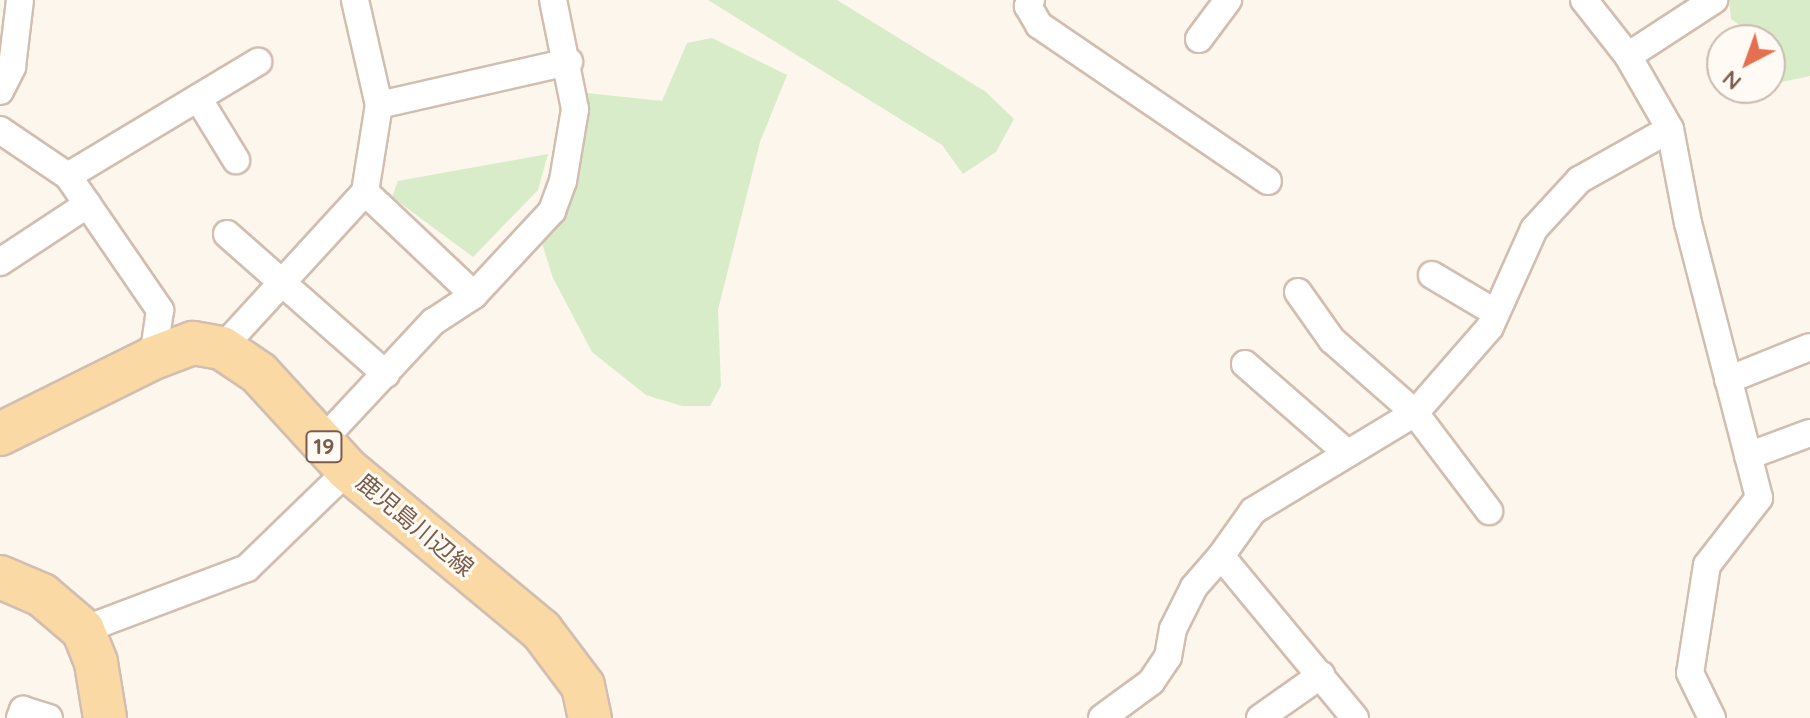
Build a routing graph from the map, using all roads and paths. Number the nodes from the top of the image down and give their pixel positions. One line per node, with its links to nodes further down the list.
1 (20, 0): 12 (street)
2 (355, 0): 14 (street)
3 (553, 0): 11 (street)
4 (1031, 0): 19 (street)
5 (1228, 0): 8 (street)
6 (1584, 0): 9 (street)
7 (1714, 0): 9 (street)
8 (1199, 39)
9 (1628, 56): 15 (street)
10 (258, 62): 13 (street)
11 (569, 62): 14 (street); 27 (street)
12 (0, 91)
13 (198, 98): 17 (street); 18 (street)
14 (379, 105): 20 (street)
15 (1670, 129): 28 (street); 34 (street)
16 (0, 130): 18 (street)
17 (236, 160)
18 (68, 176): 21 (street)
19 (1268, 181)
20 (365, 192): 25 (street); 27 (street)
21 (88, 204): 23 (street); 31 (street)
22 (227, 234): 25 (street)
23 (0, 262)
24 (1432, 275): 28 (street)
25 (282, 283): 30 (street); 33 (street)
26 (1298, 292): 35 (street)
27 (474, 295): 33 (street)
28 (1496, 313): 35 (street)
29 (1810, 347): 34 (street)
30 (222, 348): 31 (main road); 39 (main road, 鹿児島川辺線 / 19)
31 (153, 358): 37 (main road)
32 (1245, 364): 38 (street)
33 (386, 374): 39 (street)
34 (1728, 380): 40 (street)
35 (1415, 413): 38 (street); 41 (street)
36 (1810, 433): 40 (street)
37 (0, 434)
38 (1346, 452): 42 (street)
39 (334, 456): 44 (street); 49 (main road, 鹿児島川辺線 / 19)
40 (1748, 456): 53 (street)
41 (1489, 511)
42 (1221, 556): 45 (street); 50 (street)
43 (0, 577): 44 (main road)
44 (83, 630): 48 (main road)
45 (1321, 675): 51 (street); 52 (street)
46 (20, 718): 47 (street)
47 (49, 718)
48 (105, 718)
49 (590, 718)
50 (1102, 718)
51 (1260, 718)
52 (1355, 718)
53 (1712, 718)

